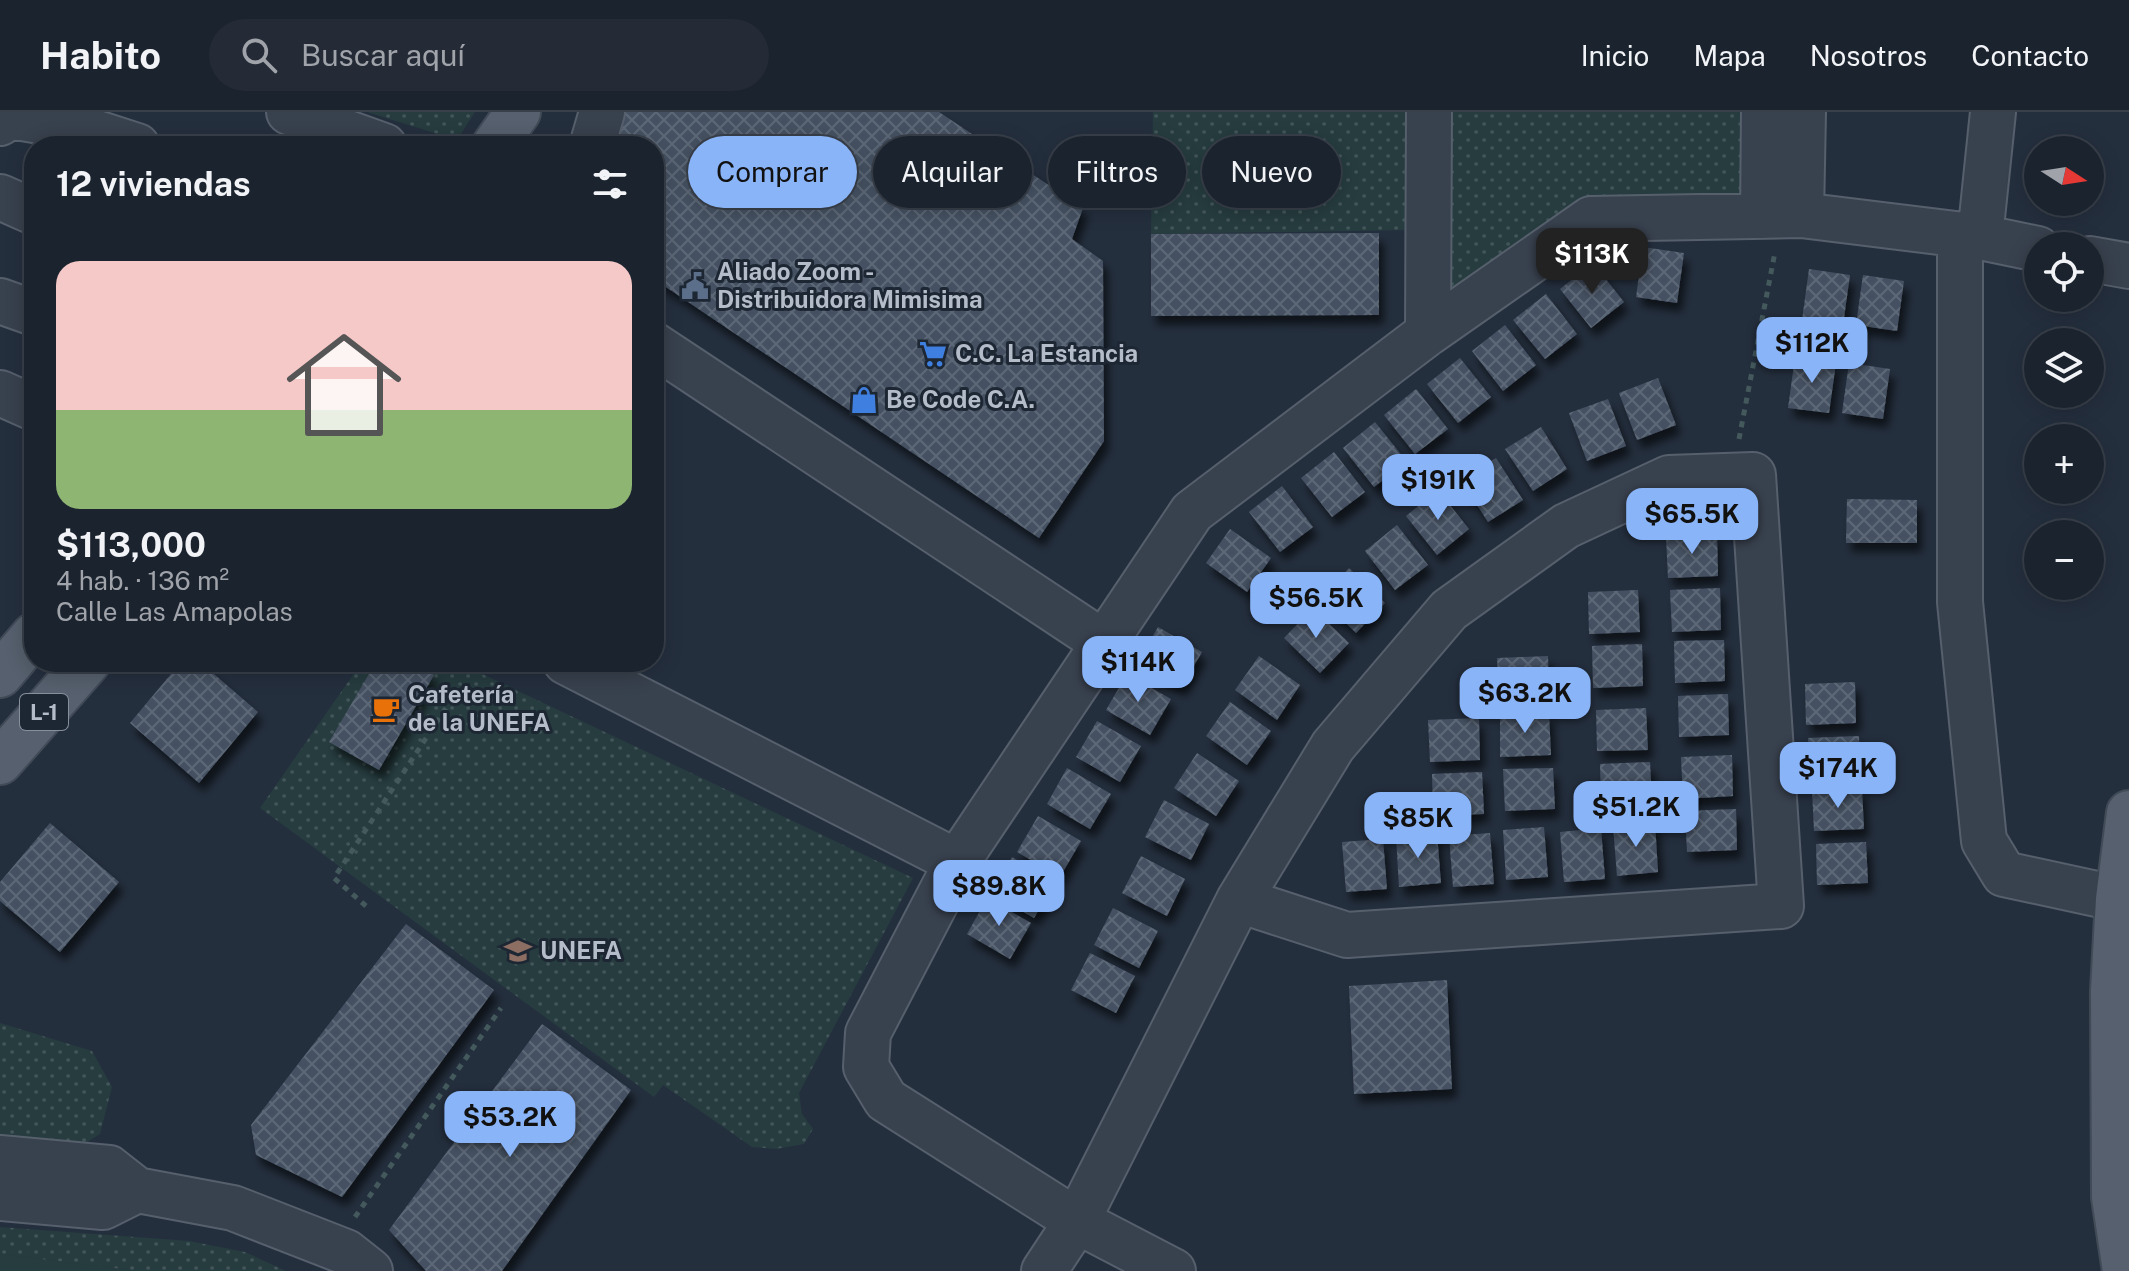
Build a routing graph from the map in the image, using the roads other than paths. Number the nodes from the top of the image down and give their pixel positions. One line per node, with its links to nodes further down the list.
1 (289, 112): 10 (street)
2 (518, 112): 11 (main road)
3 (602, 112): 12 (street)
4 (1429, 112): 22 (street)
5 (1764, 112): 15 (street)
6 (1803, 112): 15 (street)
7 (1993, 112): 16 (street)
8 (0, 123): 9 (street)
9 (106, 136)
10 (356, 136)
11 (501, 136)
12 (595, 136)
13 (0, 197): 14 (street)
14 (24, 208)
15 (1782, 215): 16 (street); 22 (street)
16 (1970, 236): 17 (street); 35 (street)
17 (2024, 246)
18 (2104, 262): 19 (street)
19 (2129, 266)
20 (0, 301): 21 (street)
21 (24, 309)
22 (1428, 333): 26 (street)
23 (664, 352): 26 (street)
24 (0, 393): 25 (street)
25 (24, 404)
26 (1104, 643): 33 (street)
27 (24, 647): 30 (main road, L-1)
28 (79, 672): 31 (main road, L-1)
29 (586, 672): 33 (street)
30 (0, 675)
31 (0, 762)
32 (2129, 813): 35 (main road)
33 (957, 862): 40 (street)
34 (1239, 900): 34 (street); 40 (street)
35 (2123, 900): 39 (main road)
36 (0, 1158): 37 (street)
37 (116, 1188): 38 (street); 41 (street)
38 (0, 1198)
39 (2121, 1198): 44 (main road)
40 (1077, 1221): 42 (street); 43 (street)
41 (370, 1271)
42 (1044, 1271)
43 (1173, 1271)
44 (2125, 1271)

